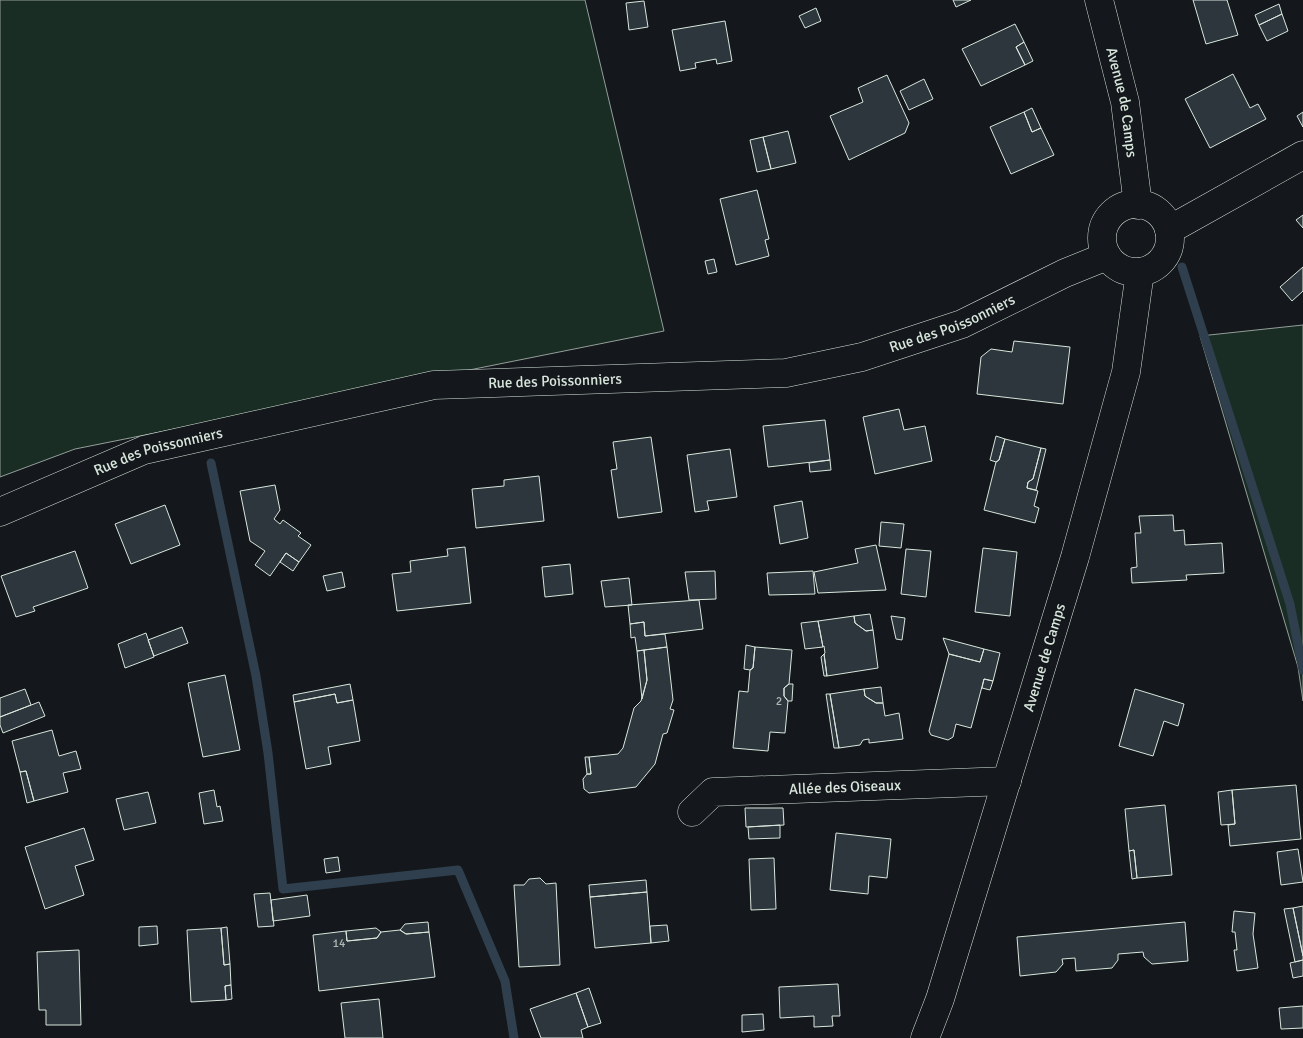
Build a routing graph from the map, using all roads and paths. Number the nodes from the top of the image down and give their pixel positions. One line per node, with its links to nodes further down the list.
1 (1099, 0): 3 (street, Avenue de Camps)
2 (1303, 155): 4 (street)
3 (1138, 205): 4 (street); 5 (street)
4 (1169, 230): 6 (street)
5 (1107, 256): 6 (street); 7 (street, Rue des Poissonniers)
6 (1140, 272): 8 (street, Avenue de Camps)
7 (0, 512)
8 (1007, 781): 9 (street, Allée des Oiseaux); 10 (street, Avenue de Camps)
9 (692, 812)
10 (925, 1038)

